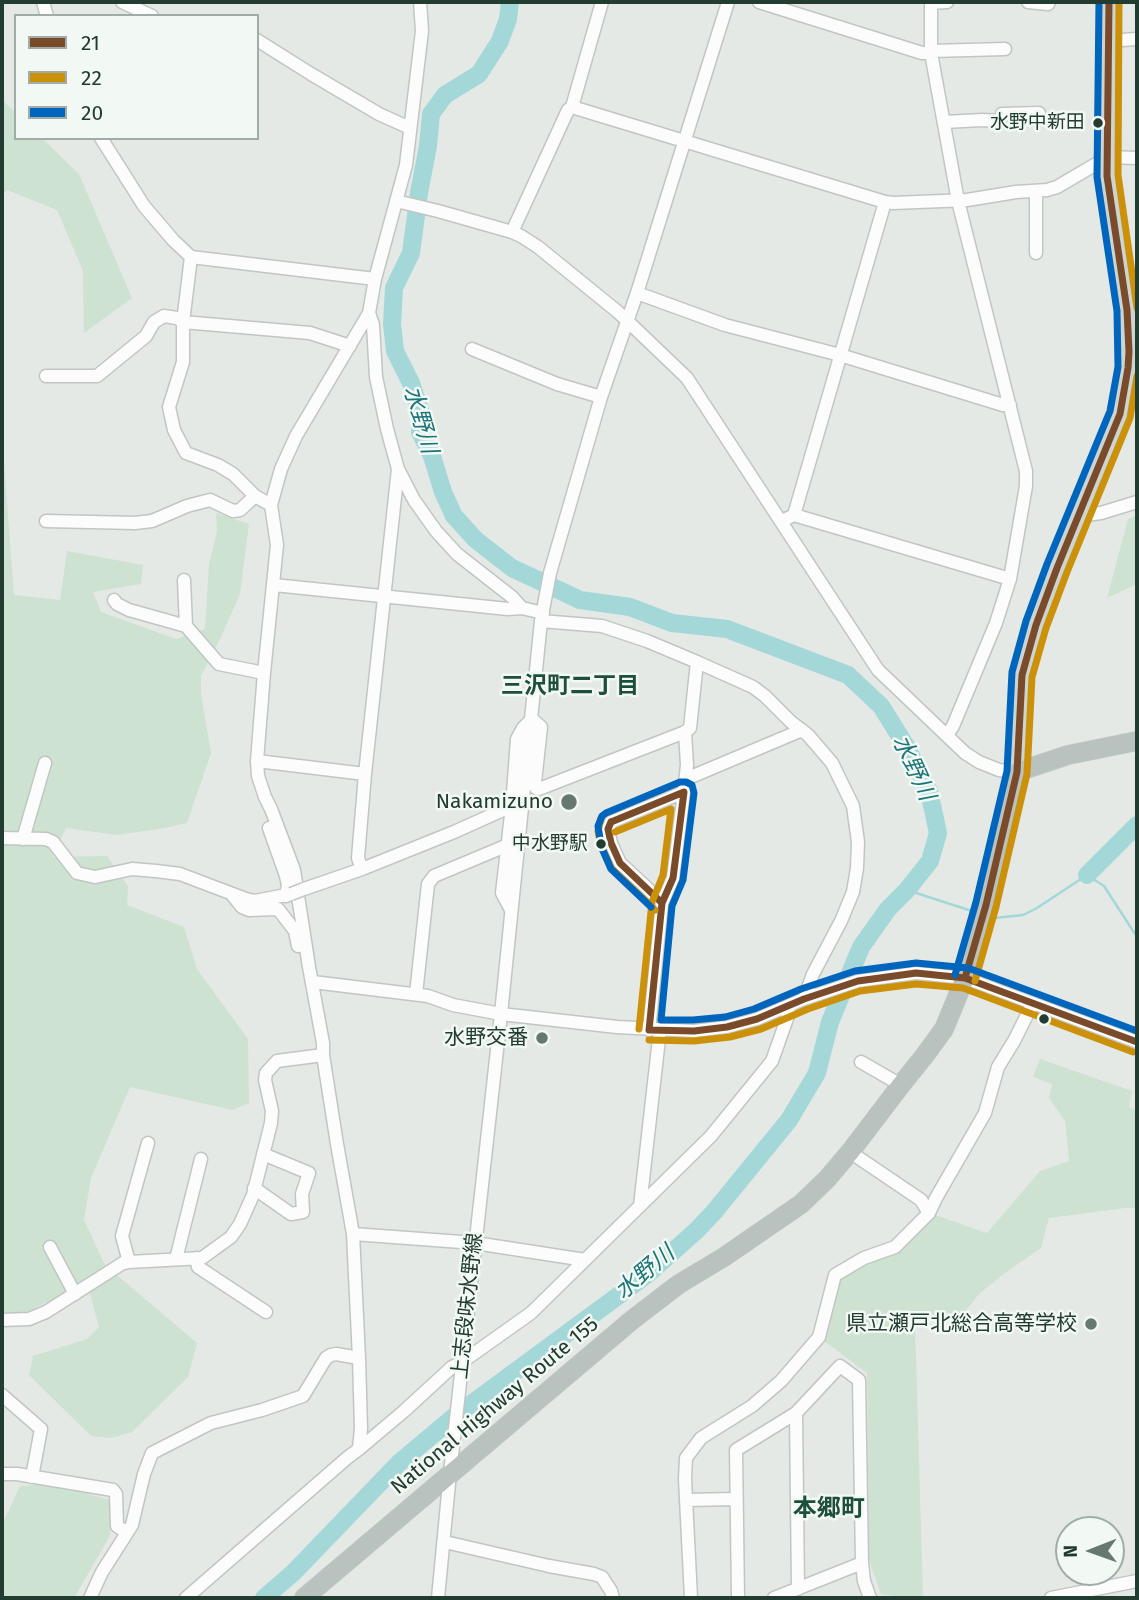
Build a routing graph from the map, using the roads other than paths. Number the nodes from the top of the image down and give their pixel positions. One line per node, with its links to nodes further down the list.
1 (122, 2): 11 (street)
2 (420, 2): 20 (street)
3 (602, 2): 17 (street)
4 (728, 2): 22 (street, 上志段味水野線)
5 (759, 2): 16 (street)
6 (931, 2): 7 (street); 16 (street)
7 (947, 2)
8 (1028, 2): 9 (street)
9 (1049, 2)
10 (1110, 2): 14 (main road)
11 (148, 14)
12 (1136, 39): 14 (street)
13 (259, 41): 20 (street)
14 (1109, 41): 23 (main road)
15 (1005, 49): 16 (street)
16 (931, 52): 19 (street)
17 (572, 107): 22 (street); 29 (street)
18 (1039, 113): 19 (street)
19 (944, 122): 26 (street)
20 (410, 128): 27 (street)
21 (102, 140): 31 (street)
22 (684, 140): 28 (street); 34 (street, 上志段味水野線)
23 (1108, 157): 24 (street); 25 (street); 35 (main road)
24 (1137, 158)
25 (1036, 192): 26 (street); 30 (street)
26 (958, 201): 28 (street); 45 (street)
27 (399, 202): 29 (street); 33 (street)
28 (885, 202): 42 (street)
29 (512, 232): 38 (street)
30 (1036, 253)
31 (191, 257): 33 (street); 37 (street)
32 (1137, 277): 35 (street)
33 (375, 279): 36 (street)
34 (637, 293): 38 (street, 上志段味水野線); 42 (street)
35 (1125, 293): 41 (main road)
36 (369, 313): 39 (street); 46 (street)
37 (183, 322): 39 (street); 43 (street); 47 (street)
38 (627, 322): 44 (street, 上志段味水野線); 53 (street)
39 (350, 346): 49 (street)
40 (472, 349): 44 (street)
41 (1133, 353): 51 (main road)
42 (840, 355): 45 (street); 50 (street)
43 (46, 376)
44 (601, 397): 60 (street, 上志段味水野線)
45 (1010, 405): 54 (street)
46 (398, 469): 57 (street); 59 (street)
47 (255, 496): 49 (street); 52 (street)
48 (1137, 502): 51 (street)
49 (271, 505): 56 (street)
50 (794, 514): 53 (street); 54 (street)
51 (1079, 516): 71 (main road)
52 (46, 521)
53 (782, 521): 67 (street)
54 (1010, 579): 67 (street)
55 (184, 580): 61 (street)
56 (274, 585): 57 (street); 63 (street)
57 (385, 596): 59 (street); 72 (street)
58 (114, 600): 61 (street)
59 (522, 608): 60 (street)
60 (543, 614): 62 (street); 64 (street, 上志段味水野線)
61 (186, 626): 63 (street)
62 (697, 662): 65 (street); 66 (street)
63 (264, 673): 69 (street)
64 (532, 719): 66 (street); 75 (street); 83 (street, 上志段味水野線)
65 (802, 730): 73 (street); 88 (street)
66 (685, 732): 73 (street)
67 (947, 735): 71 (street)
68 (1137, 741): 71 (highway)
69 (257, 761): 72 (street); 74 (street)
70 (45, 763): 77 (street)
71 (1017, 772): 85 (highway, National Highway Route 155)
72 (365, 774): 79 (street)
73 (685, 785): 82 (street); 82 (street)
74 (265, 797): 80 (street); 84 (street)
75 (512, 806): 78 (street); 79 (street)
76 (2, 838): 77 (street)
77 (23, 839): 81 (street)
78 (508, 845): 83 (street); 87 (street)
79 (362, 869): 80 (street, bridge)
80 (289, 895): 81 (street)
81 (233, 896): 84 (street)
82 (662, 903): 92 (street)
83 (511, 910): 91 (street, 上志段味水野線)
84 (309, 967): 86 (street)
85 (965, 978): 88 (street); 89 (street); 96 (highway, National Highway Route 155)
86 (313, 982): 87 (street); 94 (street)
87 (416, 995): 91 (street)
88 (804, 999): 90 (street)
89 (1033, 1003): 93 (street); 103 (street)
90 (787, 1007): 92 (street); 102 (street)
91 (502, 1014): 92 (street); 105 (street, 上志段味水野線)
92 (654, 1030): 102 (street)
93 (1137, 1042)
94 (323, 1055): 99 (street); 104 (street)
95 (861, 1062): 96 (street)
96 (901, 1085): 98 (highway, National Highway Route 155)
97 (148, 1143): 110 (street)
98 (850, 1152): 103 (street); 119 (highway, National Highway Route 155)
99 (263, 1154): 101 (street); 101 (street)
100 (201, 1159): 108 (street)
101 (254, 1188): 107 (street)
102 (640, 1206): 109 (street)
103 (929, 1213): 123 (street)
104 (353, 1234): 105 (street); 114 (street)
105 (475, 1243): 109 (street); 115 (street, 上志段味水野線)
106 (50, 1247): 111 (street)
107 (196, 1258): 108 (street); 112 (street)
108 (176, 1259): 110 (street)
109 (585, 1260): 115 (street)
110 (129, 1262): 111 (street)
111 (75, 1294): 113 (street)
112 (265, 1312)
113 (2, 1320)
114 (359, 1358): 118 (street); 124 (street)
115 (461, 1368): 118 (street); 119 (street, 上志段味水野線)
116 (2, 1395): 121 (street)
117 (796, 1413): 122 (street); 126 (street); 128 (street)
118 (359, 1449): 130 (street)
119 (450, 1473): 125 (street, 上志段味水野線); 131 (highway, National Highway Route 155)
120 (2, 1474): 121 (street)
121 (33, 1477): 124 (street)
122 (736, 1499): 123 (street); 135 (street)
123 (685, 1500): 134 (street)
124 (126, 1532): 129 (street)
125 (445, 1542): 132 (street, 上志段味水野線); 133 (street)
126 (862, 1563): 128 (street); 137 (street)
127 (1137, 1581): 138 (street)
128 (798, 1589): 136 (street)
129 (90, 1598)
130 (186, 1598)
131 (304, 1598)
132 (438, 1598)
133 (613, 1598)
134 (691, 1598)
135 (738, 1598)
136 (774, 1598)
137 (870, 1598)
138 (1051, 1598)

